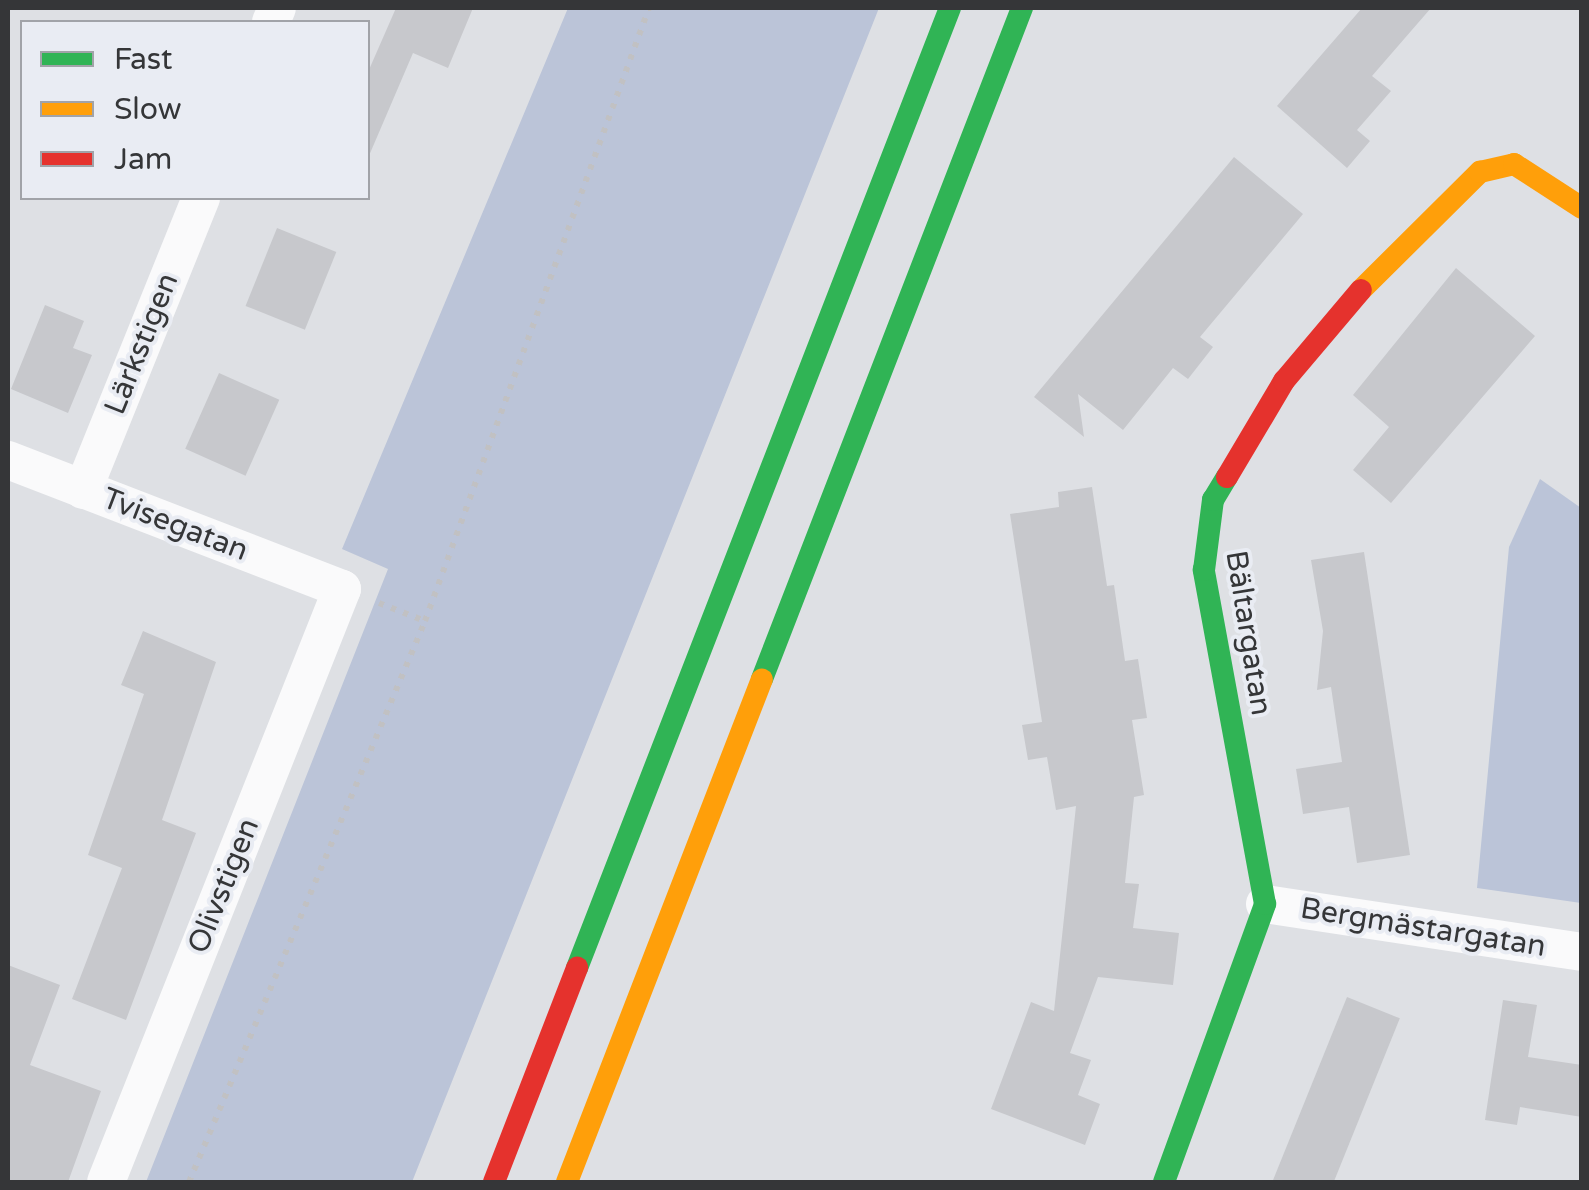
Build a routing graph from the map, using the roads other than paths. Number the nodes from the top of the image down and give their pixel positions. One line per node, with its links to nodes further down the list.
1 (950, 8): 11 (main road)
2 (1022, 8): 12 (main road)
3 (199, 200): 6 (street, Lärkstigen)
4 (1582, 208): 8 (main road, Bältargatan)
5 (8, 460): 6 (street, Tvisegatan)
6 (83, 490): 7 (street, Tvisegatan)
7 (342, 589): 10 (street, Olivstigen)
8 (1264, 904): 9 (street, Bergmästargatan); 13 (main road, Bältargatan)
9 (1582, 952)
10 (106, 1182)
11 (494, 1182)
12 (567, 1182)
13 (1164, 1182)

